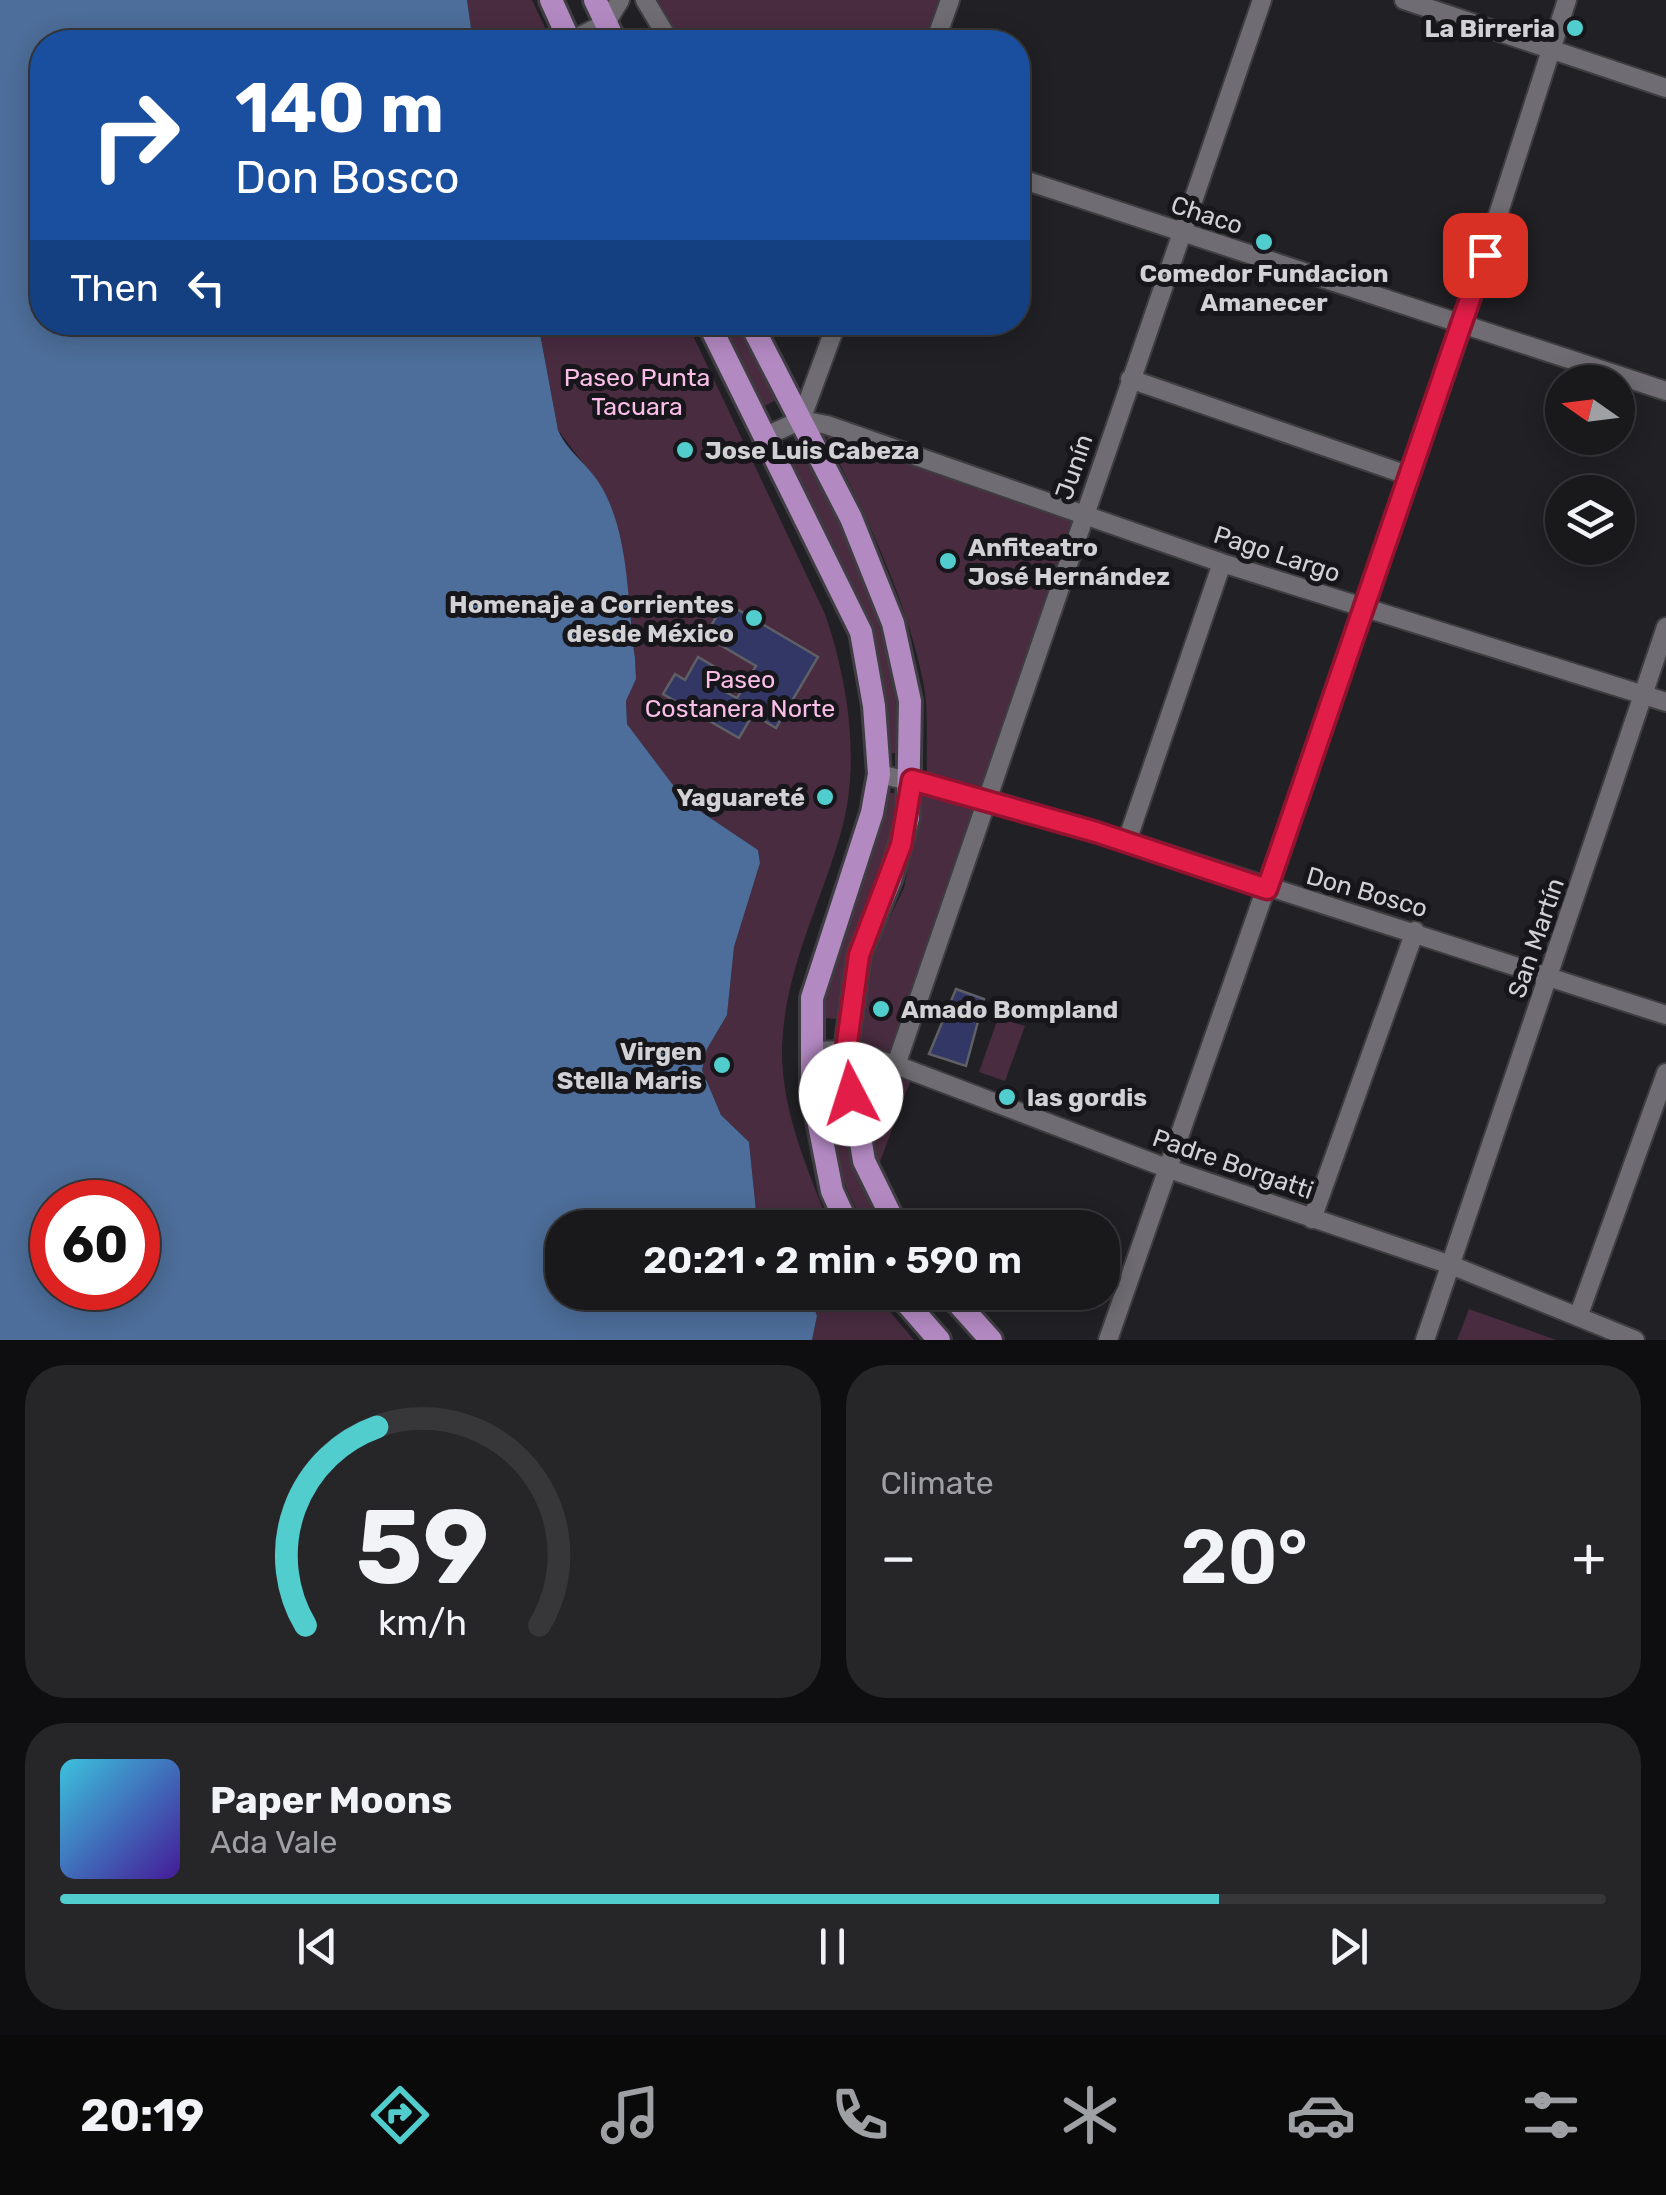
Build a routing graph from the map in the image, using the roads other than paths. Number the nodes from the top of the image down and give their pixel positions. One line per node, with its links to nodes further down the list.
1 (552, 0): 9 (main road)
2 (595, 0): 10 (main road)
3 (620, 0): 11 (street)
4 (644, 0): 12 (street)
5 (950, 0): 13 (street)
6 (1262, 0): 17 (street, Junín)
7 (1404, 0): 14 (street)
8 (1567, 0): 14 (street)
9 (565, 30)
10 (610, 30)
11 (612, 30)
12 (663, 30)
13 (939, 30)
14 (1552, 48): 15 (street); 18 (street)
15 (1666, 88)
16 (1030, 182): 17 (street, Chaco)
17 (1180, 233): 18 (street, Chaco); 22 (street, Junín)
18 (1463, 324): 23 (street, Chaco); 26 (street)
19 (714, 335): 25 (main road)
20 (757, 335): 24 (main road)
21 (832, 335): 24 (street)
22 (1130, 379): 26 (street); 27 (street, Junín)
23 (1666, 391)
24 (800, 420): 25 (street); 27 (street, Pago Largo); 34 (main road)
25 (764, 437): 33 (main road)
26 (1410, 476): 29 (street)
27 (1085, 514): 28 (street, Pago Largo); 35 (street, Junín)
28 (1222, 562): 29 (street, Pago Largo); 36 (street)
29 (1363, 608): 31 (street, Pago Largo); 37 (street)
30 (1666, 627): 31 (street, San Martín)
31 (1644, 694): 32 (street, Pago Largo); 39 (street, San Martín)
32 (1666, 702)
33 (878, 774): 34 (street, Don Bosco); 42 (main road)
34 (912, 780): 35 (street, Don Bosco); 41 (main road)
35 (987, 799): 36 (street, Don Bosco); 43 (street, Junín)
36 (1127, 841): 37 (street, Don Bosco)
37 (1267, 889): 38 (street, Don Bosco); 45 (street)
38 (1414, 931): 39 (street, Don Bosco); 48 (street)
39 (1550, 974): 40 (street, Don Bosco); 49 (street, San Martín)
40 (1666, 1015)
41 (846, 1050): 42 (street, Padre Borgatti); 43 (street, Padre Borgatti); 47 (main road)
42 (810, 1051): 46 (main road)
43 (896, 1065): 45 (street, Padre Borgatti)
44 (1666, 1072): 52 (street)
45 (1169, 1169): 48 (street, Padre Borgatti); 55 (street)
46 (842, 1210)
47 (888, 1210)
48 (1312, 1218): 49 (street, Padre Borgatti)
49 (1451, 1265): 52 (street, Padre Borgatti); 56 (street, San Martín)
50 (913, 1310): 53 (main road)
51 (964, 1310): 54 (main road)
52 (1578, 1317): 57 (street, Padre Borgatti)
53 (939, 1340)
54 (991, 1340)
55 (1108, 1340)
56 (1425, 1340)
57 (1635, 1340)

